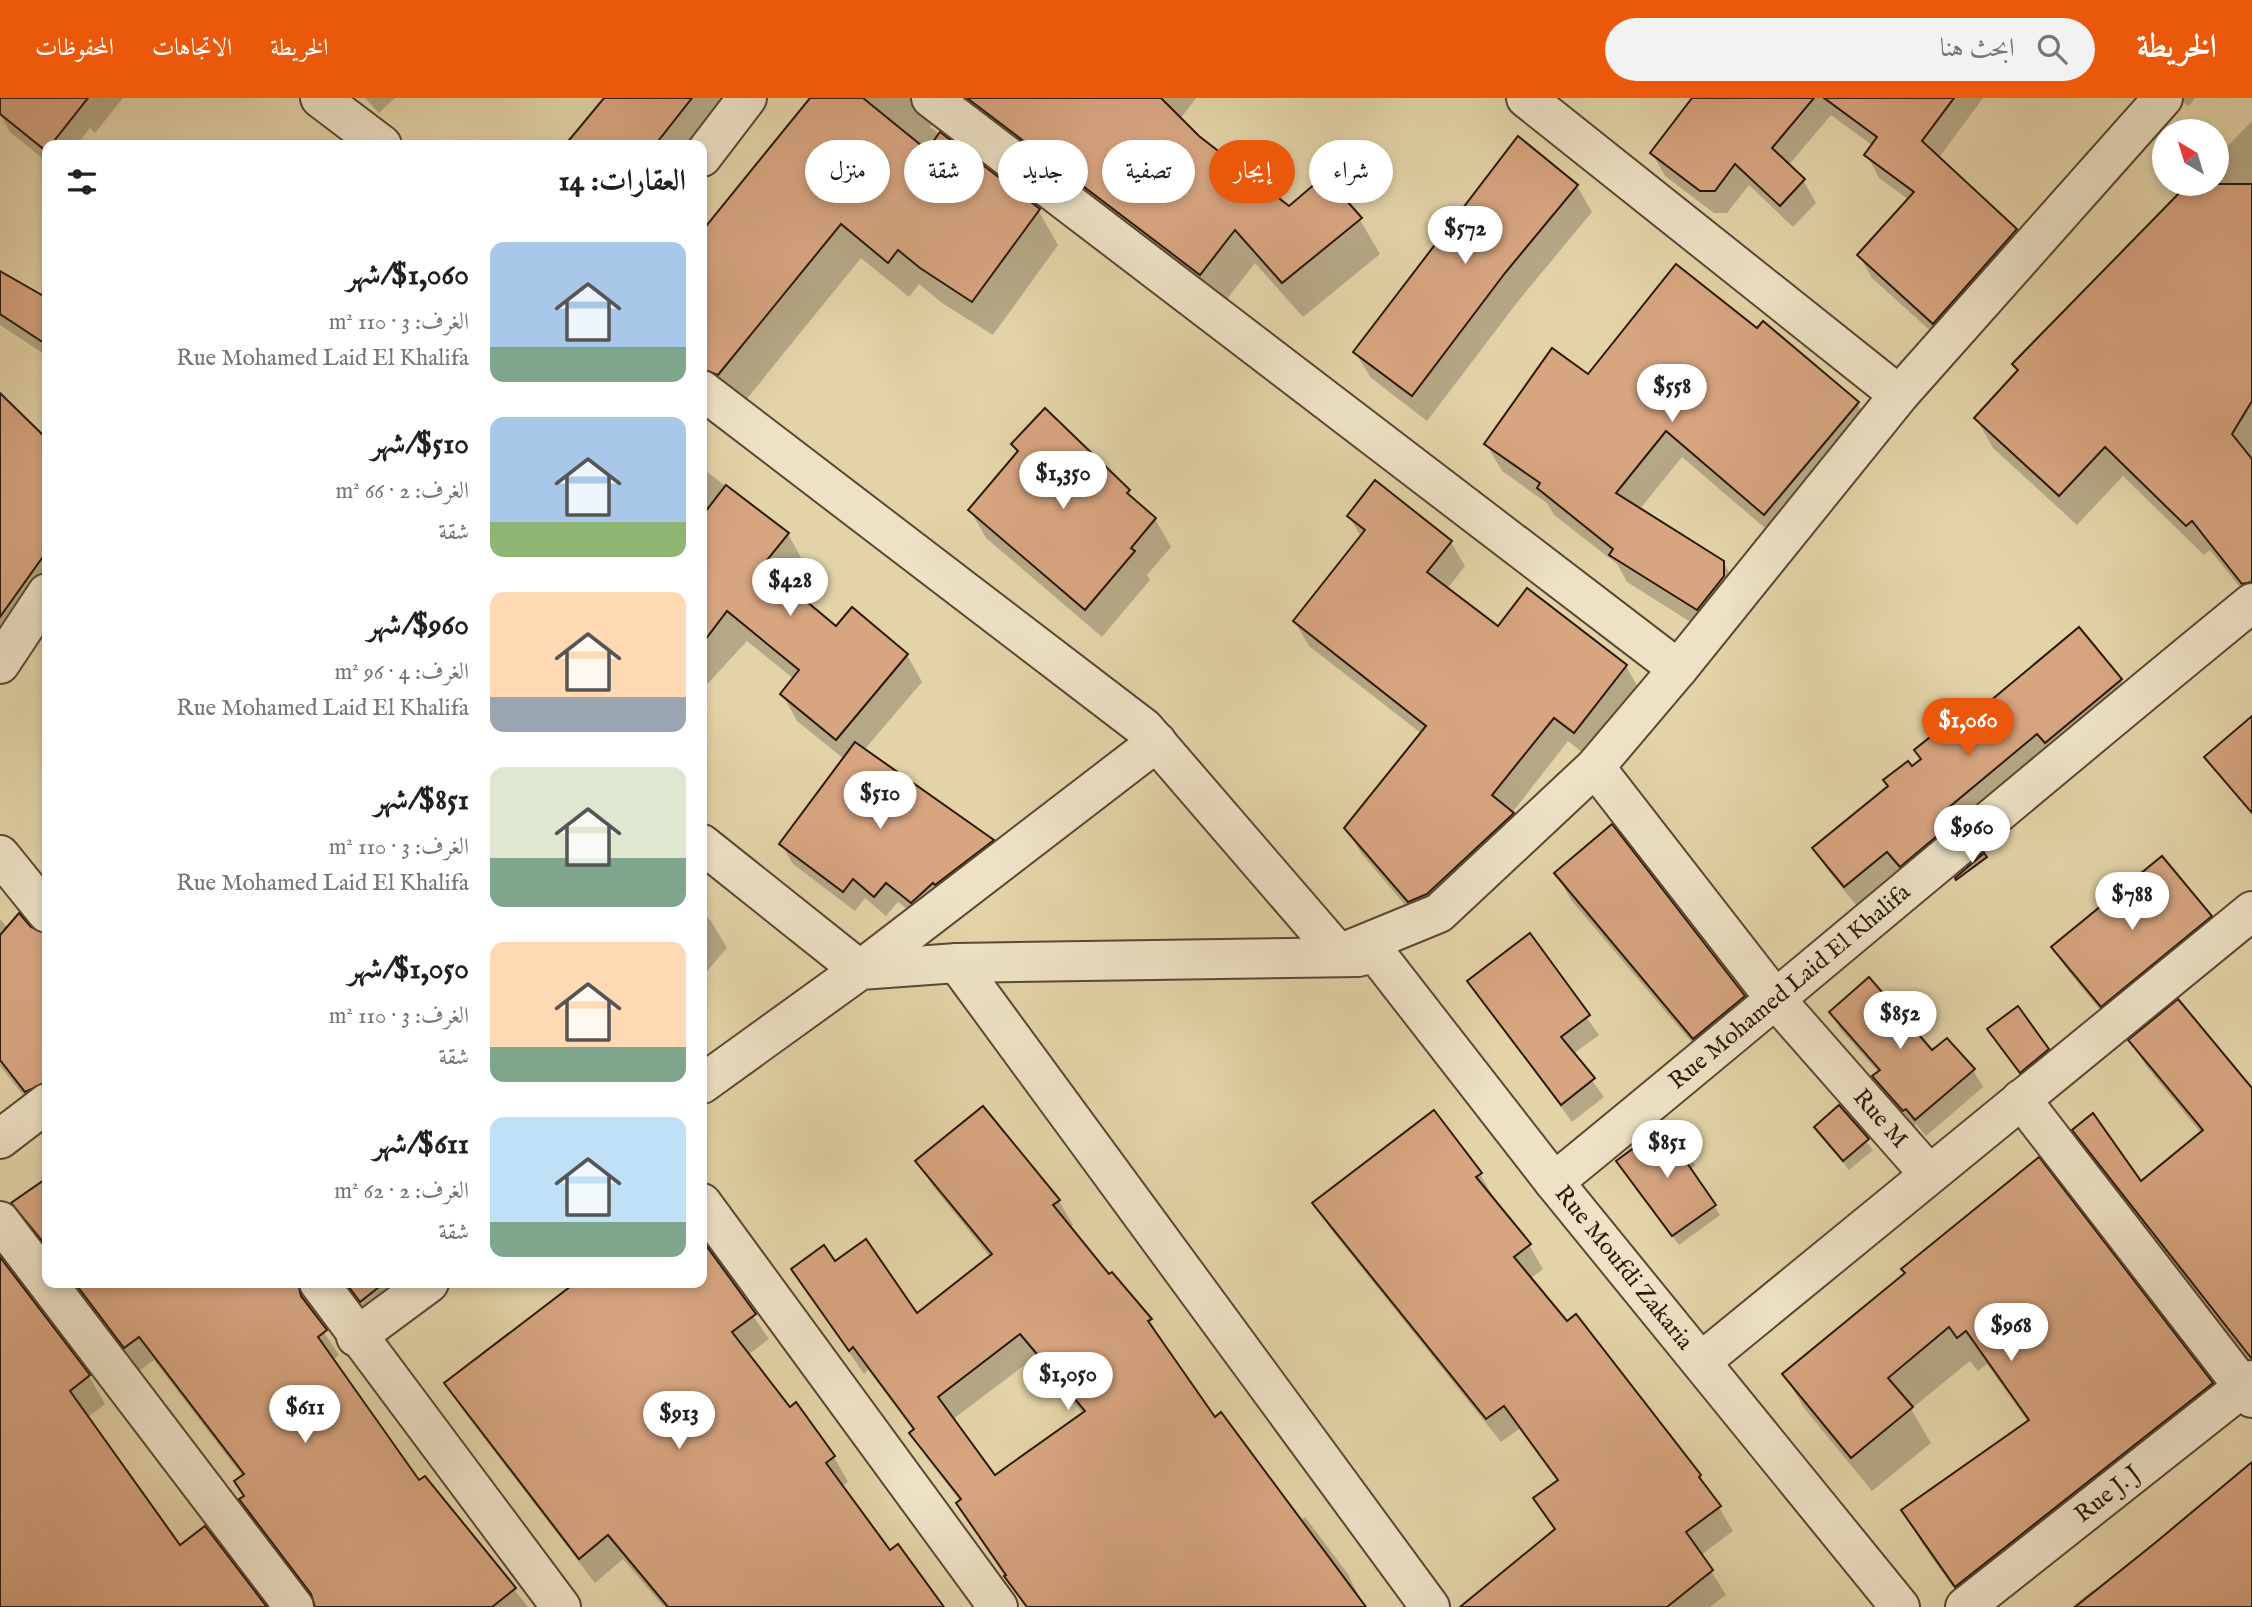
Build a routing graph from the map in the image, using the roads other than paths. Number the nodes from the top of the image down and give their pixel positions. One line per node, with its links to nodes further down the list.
1 (320, 98): 6 (street)
2 (747, 98): 7 (street)
3 (931, 98): 13 (street)
4 (1526, 98): 9 (street)
5 (2163, 98): 9 (street)
6 (361, 139)
7 (707, 150)
8 (707, 394): 14 (street)
9 (1899, 395): 13 (street)
10 (42, 601): 12 (street)
11 (2252, 603): 24 (street, Rue Mohamed Laid El Khalifa)
12 (0, 664)
13 (1678, 669): 15 (street)
14 (1157, 742): 20 (street); 23 (street)
15 (1595, 766): 20 (street); 24 (street, Rue M)
16 (707, 848): 23 (street)
17 (0, 855): 18 (street)
18 (42, 907)
19 (2252, 911): 26 (street)
20 (1339, 954): 21 (street)
21 (1378, 956): 22 (street); 30 (street, Rue Moufdi Zakaria)
22 (957, 963): 23 (street); 43 (street)
23 (860, 970): 25 (street)
24 (1777, 1000): 29 (street, Rue M); 30 (street, Rue Mohamed Laid El Khalifa)
25 (707, 1080)
26 (2021, 1099): 29 (street); 39 (street)
27 (42, 1107): 28 (street)
28 (0, 1139)
29 (1929, 1174): 38 (street)
30 (1554, 1182): 38 (street, Rue Moufdi Zakaria)
31 (707, 1210): 42 (street)
32 (0, 1221): 33 (street)
33 (42, 1276)
34 (51, 1288): 40 (street)
35 (322, 1288): 37 (street)
36 (422, 1288): 37 (street)
37 (356, 1337): 41 (street)
38 (1702, 1361): 44 (street, Rue Moufdi Zakaria)
39 (2249, 1389): 45 (street, Rue J. J)
40 (294, 1607)
41 (561, 1607)
42 (998, 1607)
43 (1430, 1607)
44 (1900, 1607)
45 (1965, 1607)

